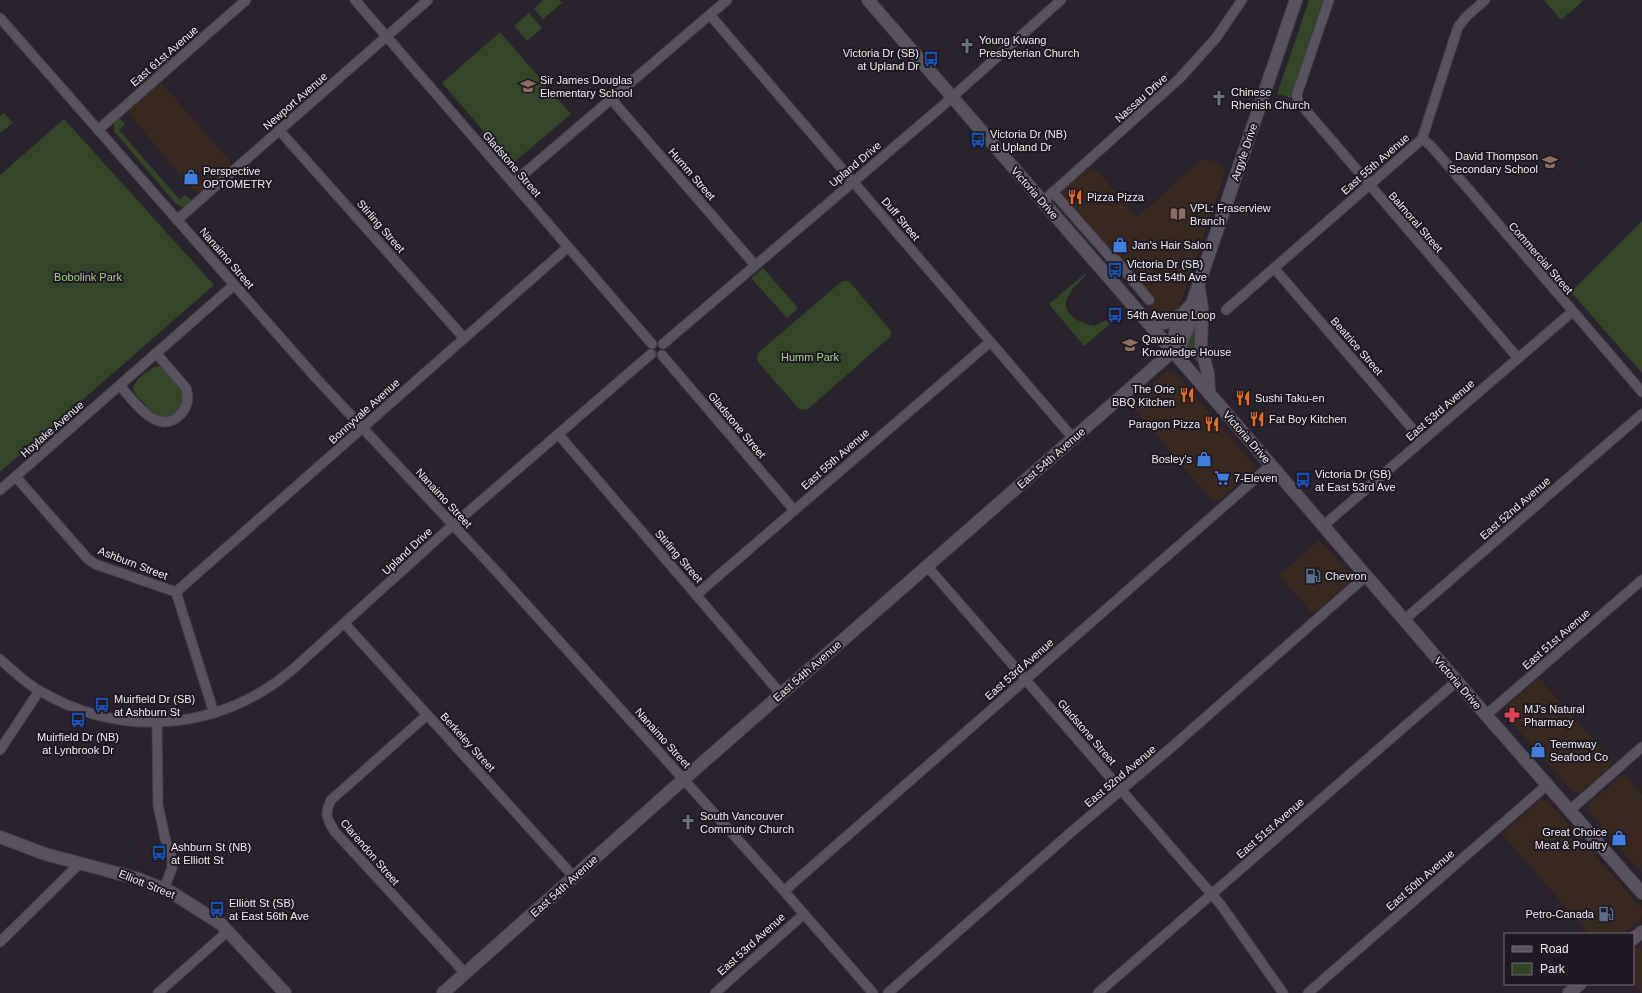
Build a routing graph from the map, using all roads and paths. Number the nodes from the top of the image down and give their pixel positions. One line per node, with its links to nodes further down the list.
1 (246, 0): 16 (street, East 61st Avenue)
2 (355, 0): 13 (street, Gladstone Street)
3 (428, 0): 13 (street, Newport Avenue)
4 (727, 0): 11 (street)
5 (868, 0): 14 (street, Victoria Drive)
6 (1061, 0): 14 (street, Upland Drive)
7 (1242, 0): 22 (street, Nassau Drive)
8 (1296, 0): 31 (street, Argyle Drive)
9 (1329, 0): 21 (street, Balmoral Street)
10 (1485, 0): 18 (street, East 55th Avenue)
11 (710, 15): 15 (street); 19 (street, Duff Street)
12 (0, 18): 16 (street, Nanaimo Street)
13 (386, 37): 17 (street, Newport Avenue); 20 (street, Gladstone Street)
14 (952, 97): 19 (street, Upland Drive); 23 (street, Victoria Drive)
15 (611, 99): 20 (street); 27 (street, Humm Street)
16 (98, 130): 24 (street, Nanaimo Street)
17 (279, 130): 24 (street, Newport Avenue); 38 (street, Stirling Street)
18 (1422, 139): 21 (street, East 55th Avenue); 35 (street, Commercial Street)
19 (853, 181): 27 (street, Upland Drive); 39 (street, Duff Street)
20 (512, 183): 25 (street, Gladstone Street)
21 (1369, 185): 29 (street, East 55th Avenue); 46 (street, Balmoral Street)
22 (1054, 192): 23 (street, Nassau Drive); 26 (street)
23 (1042, 202): 28 (street, Victoria Drive)
24 (177, 220): 30 (street, Nanaimo Street)
25 (568, 248): 38 (street, Bonnyvale Avenue); 40 (street, Gladstone Street)
26 (1110, 257): 28 (street); 32 (street)
27 (755, 265): 41 (street, Upland Drive)
28 (1100, 267): 37 (street, Victoria Drive)
29 (1274, 268): 34 (street, East 55th Avenue); 54 (street, Beatrice Street)
30 (234, 285): 43 (street, Hoylake Avenue); 51 (street, Nanaimo Street)
31 (1199, 287): 33 (street, Argyle Drive); 48 (street)
32 (1149, 300)
33 (1192, 304): 36 (street, Argyle Drive); 42 (street, Argyle Drive)
34 (1226, 310)
35 (1572, 312): 46 (street, East 53rd Avenue); 49 (street, Commercial Street)
36 (1182, 314): 37 (street); 42 (street, Argyle Drive)
37 (1148, 323): 42 (street, Victoria Drive)
38 (464, 338): 51 (street, Bonnyvale Avenue)
39 (990, 342): 53 (street, Duff Street); 58 (street, East 55th Avenue)
40 (652, 344): 41 (street); 44 (street)
41 (663, 344): 45 (street)
42 (1172, 351): 48 (street, Victoria Drive); 53 (street, East 54th Avenue)
43 (156, 354): 47 (street, Hoylake Avenue); 47 (street)
44 (651, 354): 45 (street); 52 (street, Upland Drive)
45 (662, 355): 58 (street, Gladstone Street)
46 (1518, 358): 54 (street, East 53rd Avenue)
47 (120, 386): 56 (street, Hoylake Avenue)
48 (1209, 392): 55 (street, Victoria Drive)
49 (1642, 392)
50 (1642, 414): 66 (street, East 52nd Avenue)
51 (363, 428): 59 (street, Nanaimo Street); 64 (street, Bonnyvale Avenue)
52 (559, 434): 59 (street, Upland Drive); 65 (street, Stirling Street)
53 (1073, 438): 61 (street, East 54th Avenue)
54 (1422, 440): 60 (street, East 53rd Avenue)
55 (1271, 465): 60 (street, Victoria Drive); 69 (street, East 53rd Avenue)
56 (16, 477): 57 (street, Hoylake Avenue); 64 (street, Ashburn Street)
57 (0, 490)
58 (794, 510): 65 (street, East 55th Avenue)
59 (453, 525): 67 (street, Upland Drive); 79 (street, Nanaimo Street)
60 (1323, 526): 62 (street, Victoria Drive)
61 (927, 566): 69 (street, Gladstone Street); 72 (street, East 54th Avenue)
62 (1366, 576): 66 (street, Victoria Drive); 81 (street, East 52nd Avenue)
63 (1642, 580): 75 (street, East 51st Avenue)
64 (176, 592): 73 (street, Ashburn Street)
65 (696, 595): 72 (street, Stirling Street)
66 (1404, 620): 70 (street, Victoria Drive)
67 (345, 624): 73 (street, Upland Drive); 74 (street, Berkeley Street)
68 (0, 659): 71 (street, Upland Drive)
69 (1025, 680): 81 (street, Gladstone Street); 87 (street, East 53rd Avenue)
70 (1457, 681): 75 (street, Victoria Drive); 89 (street, East 51st Avenue)
71 (39, 691): 76 (street, Upland Drive); 78 (street)
72 (782, 694): 79 (street, East 54th Avenue)
73 (214, 713): 76 (street, Upland Drive)
74 (427, 715): 85 (street, Berkeley Street); 95 (street, Clarendon Street)
75 (1486, 716): 80 (street, Victoria Drive)
76 (157, 723): 86 (street)
77 (1642, 747): 82 (street)
78 (0, 750)
79 (684, 779): 85 (street, East 54th Avenue); 87 (street, Nanaimo Street)
80 (1547, 785): 82 (street, Victoria Drive); 105 (street, East 50th Avenue)
81 (1122, 790): 89 (street, Gladstone Street); 102 (street, East 52nd Avenue)
82 (1569, 811): 88 (street, Victoria Drive)
83 (0, 837): 84 (street, Elliott Street)
84 (80, 863): 86 (street, Elliott Street); 94 (street)
85 (574, 876): 95 (street, East 54th Avenue)
86 (164, 889): 91 (street, Elliott Street)
87 (784, 890): 90 (street, Nanaimo Street)
88 (1642, 893)
89 (1212, 894): 103 (street, East 51st Avenue); 104 (street, Gladstone Street)
90 (804, 914): 100 (street, East 53rd Avenue); 101 (street, Nanaimo Street)
91 (228, 931): 97 (street); 98 (street, Elliott Street)
92 (1642, 932): 93 (street)
93 (1634, 938)
94 (0, 942)
95 (465, 973): 99 (street, East 54th Avenue)
96 (1579, 985): 106 (street)
97 (158, 993)
98 (285, 993)
99 (443, 993)
100 (715, 993)
101 (873, 993)
102 (888, 993)
103 (1098, 993)
104 (1282, 993)
105 (1308, 993)
106 (1569, 993)

